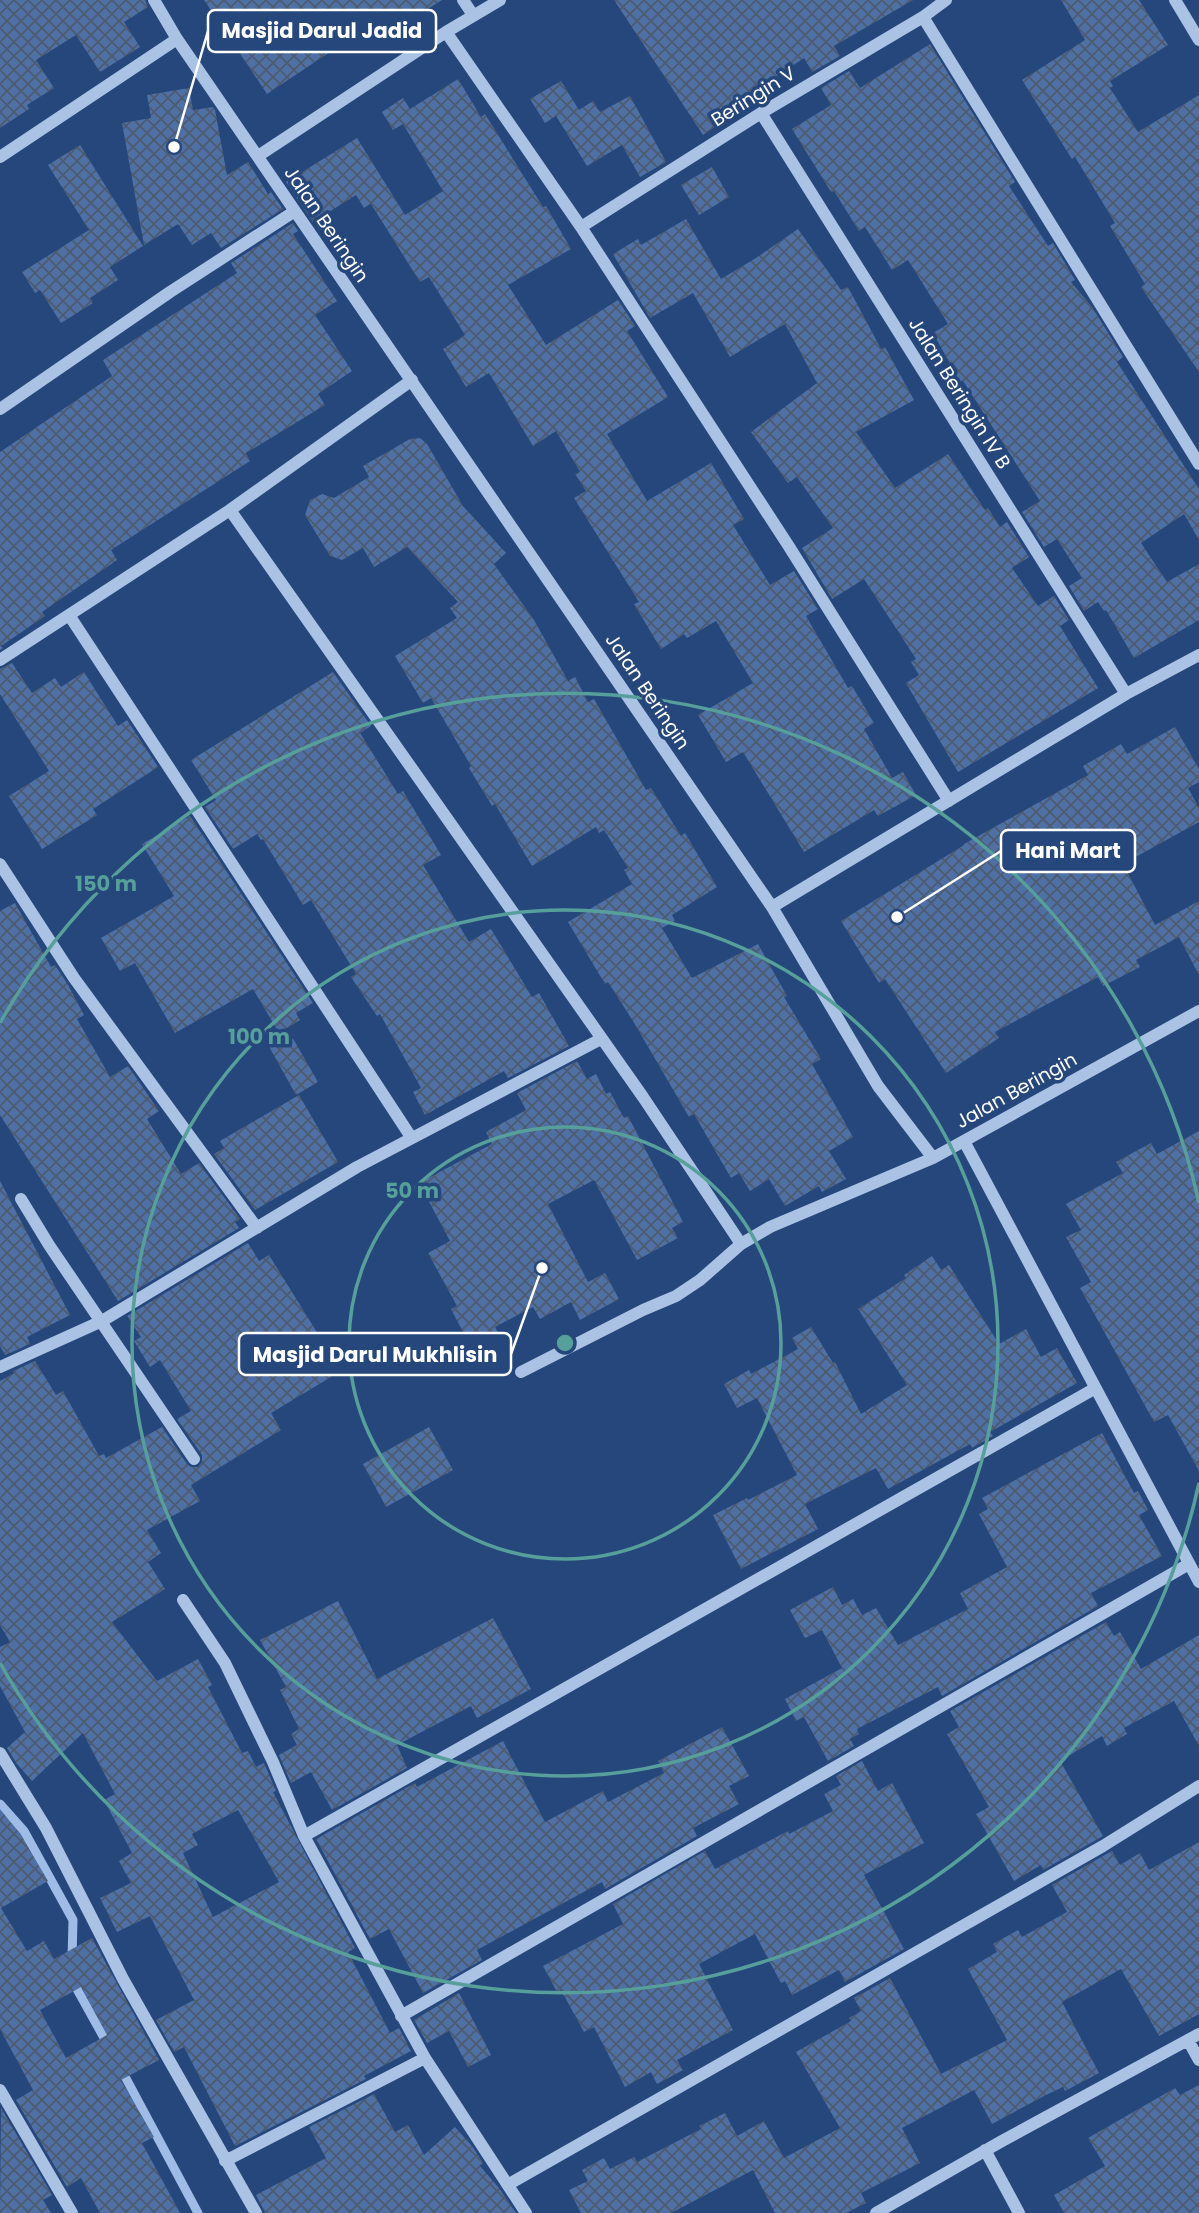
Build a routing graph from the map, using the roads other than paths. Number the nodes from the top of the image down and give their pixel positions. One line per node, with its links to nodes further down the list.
1 (154, 0): 9 (street, Jalan Beringin)
2 (463, 0): 6 (street)
3 (500, 0): 6 (street)
4 (946, 0): 7 (street, Beringin V)
5 (1175, 0): 10 (street)
6 (473, 15): 8 (street)
7 (923, 17): 11 (street, Beringin V); 18 (street)
8 (446, 32): 12 (street); 15 (street)
9 (177, 39): 12 (street, Jalan Beringin); 13 (street)
10 (1199, 40)
11 (761, 113): 15 (street, Beringin V); 23 (street, Jalan Beringin IV B)
12 (258, 156): 14 (street, Jalan Beringin)
13 (0, 157)
14 (295, 211): 16 (street, Jalan Beringin); 17 (street)
15 (581, 227): 24 (street)
16 (412, 380): 19 (street); 26 (street, Jalan Beringin)
17 (0, 410)
18 (1199, 464)
19 (230, 510): 20 (street); 28 (street)
20 (69, 615): 22 (street); 29 (street)
21 (1199, 655): 23 (street)
22 (0, 660)
23 (1126, 694): 24 (street)
24 (948, 801): 26 (street)
25 (1, 867): 33 (street)
26 (772, 907): 31 (street, Jalan Beringin)
27 (1199, 1011): 30 (street, Jalan Beringin)
28 (601, 1039): 29 (street); 34 (street)
29 (411, 1137): 33 (street)
30 (964, 1141): 31 (street, Jalan Beringin); 38 (street)
31 (933, 1157): 34 (street)
32 (21, 1199): 35 (street)
33 (257, 1228): 35 (street)
34 (741, 1244): 37 (street)
35 (102, 1321): 36 (street); 39 (street)
36 (0, 1367)
37 (521, 1372)
38 (1094, 1389): 40 (street); 45 (street)
39 (194, 1459)
40 (1189, 1564): 41 (street); 46 (street)
41 (1199, 1582)
42 (183, 1600): 45 (street)
43 (0, 1753): 52 (street)
44 (1199, 1786): 53 (street)
45 (304, 1836): 46 (street)
46 (401, 2016): 48 (street)
47 (1194, 2037): 49 (street); 51 (street)
48 (425, 2058): 52 (street); 53 (street)
49 (1199, 2060)
50 (0, 2090): 54 (street)
51 (985, 2150): 57 (street); 58 (street)
52 (225, 2161): 55 (street)
53 (509, 2184): 56 (street)
54 (72, 2213)
55 (256, 2213)
56 (526, 2213)
57 (876, 2213)
58 (1019, 2213)

